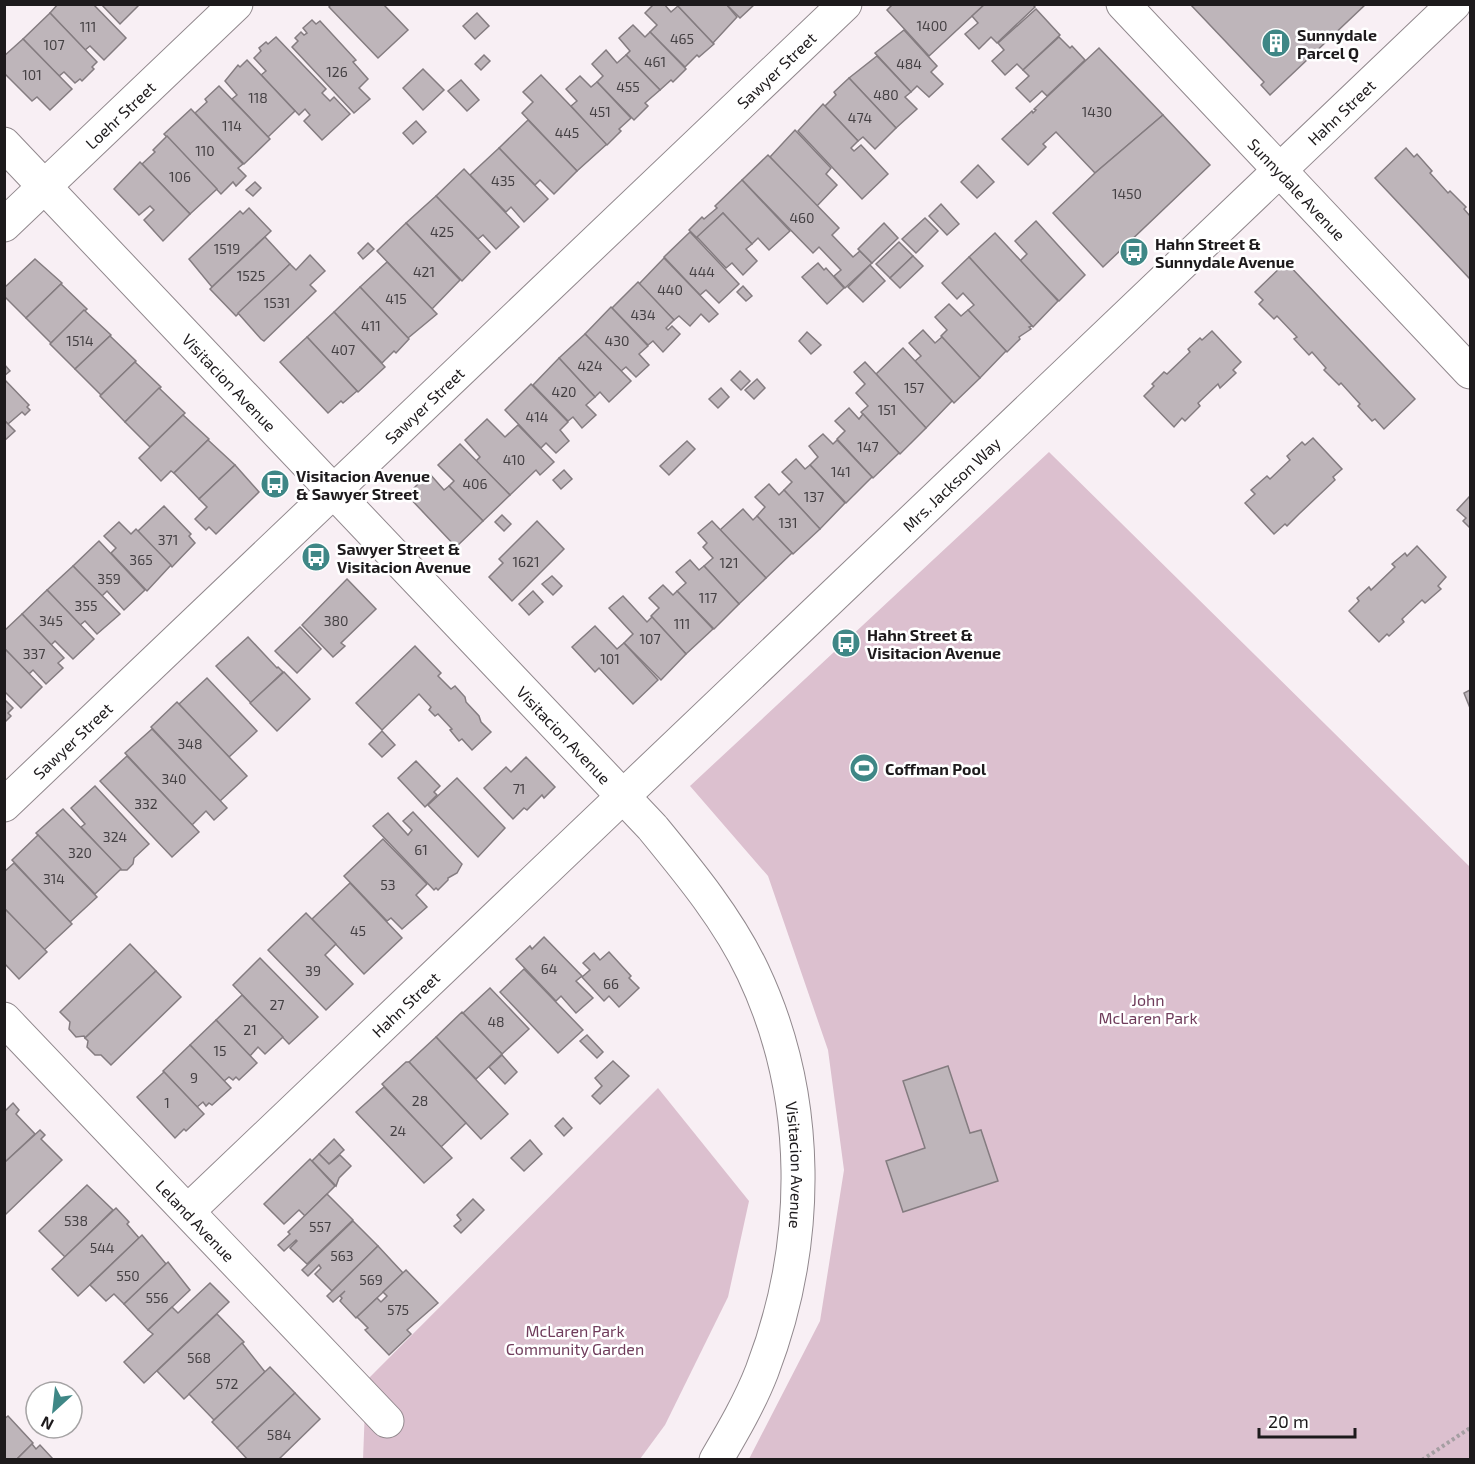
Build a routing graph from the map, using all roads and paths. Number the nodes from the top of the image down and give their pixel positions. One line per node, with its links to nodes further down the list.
1 (236, 4): 7 (street, Loehr Street)
2 (845, 4): 10 (street, Sawyer Street)
3 (1123, 4): 6 (street, Sunnydale Avenue)
4 (1454, 4): 6 (street, Hahn Street)
5 (4, 144): 7 (street, Visitacion Avenue)
6 (1280, 170): 9 (street, Sunnydale Avenue); 11 (street, Mrs. Jackson Way)
7 (45, 187): 8 (street, Loehr Street); 10 (street, Visitacion Avenue)
8 (4, 225)
9 (1470, 372)
10 (335, 491): 11 (street, Visitacion Avenue); 12 (street, Sawyer Street)
11 (623, 797): 14 (street, Hahn Street); 17 (street, Visitacion Avenue)
12 (4, 805)
13 (4, 1019): 14 (street, Leland Avenue)
14 (188, 1211): 15 (street, Leland Avenue)
15 (387, 1421)
16 (1470, 1428): 18 (path)
17 (716, 1460)
18 (1422, 1460)

